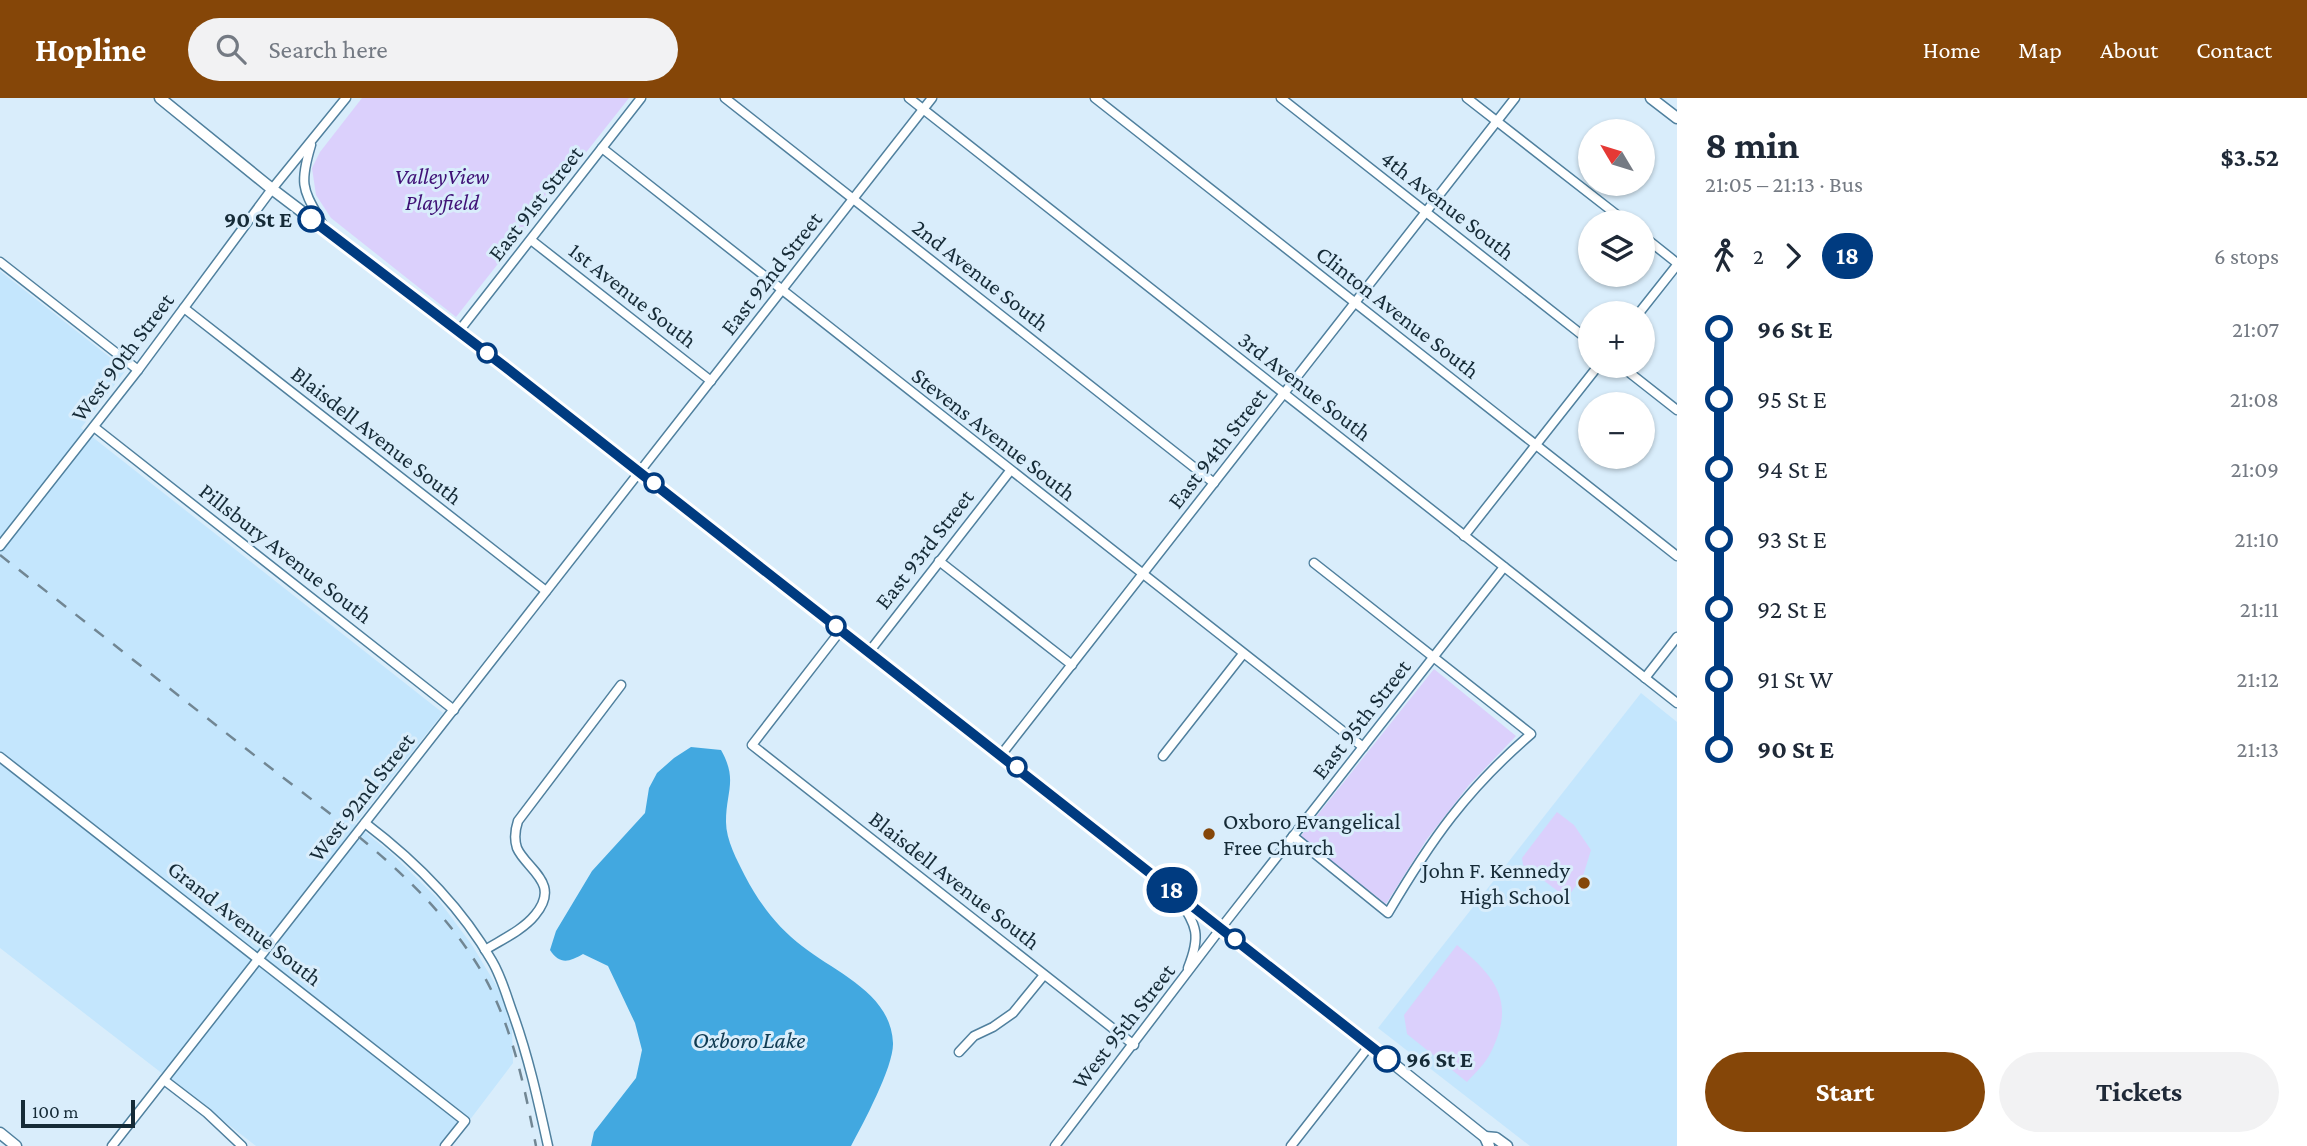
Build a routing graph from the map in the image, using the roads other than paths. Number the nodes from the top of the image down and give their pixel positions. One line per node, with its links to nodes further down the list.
1 (160, 98): 17 (main road)
2 (346, 98): 15 (street, West 90th Street)
3 (641, 98): 16 (street, East 91st Street)
4 (725, 98): 18 (street, 2nd Avenue South)
5 (909, 98): 12 (street, 3rd Avenue South)
6 (932, 98): 12 (street, East 92nd Street)
7 (1095, 98): 28 (street, Clinton Avenue South)
8 (1281, 98): 20 (street, 4th Avenue South)
9 (1467, 98): 14 (street)
10 (1515, 98): 14 (street, East 94th Street)
11 (1651, 98): 13 (main road)
12 (923, 109): 18 (street, East 92nd Street); 36 (street, 3rd Avenue South)
13 (1677, 118)
14 (1497, 121): 19 (street); 20 (street, East 94th Street)
15 (313, 138): 17 (street, West 90th Street); 21 (street)
16 (602, 148): 22 (street, East 91st Street); 26 (street, Stevens Avenue South)
17 (272, 189): 21 (main road); 29 (street, West 90th Street)
18 (853, 199): 26 (street, East 92nd Street); 42 (street, 2nd Avenue South)
19 (1611, 210)
20 (1426, 212): 28 (street, East 94th Street); 31 (street, 4th Avenue South)
21 (326, 230): 30 (main road)
22 (531, 240): 30 (street, East 91st Street); 35 (street, 1st Avenue South)
23 (1655, 246): 25 (street)
24 (0, 262): 32 (street)
25 (1677, 264): 27 (street)
26 (782, 290): 35 (street, East 92nd Street); 40 (street, Stevens Avenue South)
27 (1648, 301)
28 (1355, 303): 36 (street, East 94th Street); 39 (street, Clinton Avenue South)
29 (184, 308): 32 (street, West 90th Street); 50 (street, Blaisdell Avenue South)
30 (459, 331): 41 (main road)
31 (1578, 332)
32 (138, 370): 38 (street, West 90th Street)
33 (1588, 378): 39 (street)
34 (1636, 378): 37 (street)
35 (711, 381): 41 (street, East 92nd Street)
36 (1284, 393): 42 (street, East 94th Street); 43 (street, 3rd Avenue South)
37 (1677, 410)
38 (94, 426): 44 (street, West 90th Street); 60 (street, Pillsbury Avenue South)
39 (1535, 445): 43 (street); 45 (street, Clinton Avenue South)
40 (1010, 471): 46 (street, East 93rd Street); 49 (street, Stevens Avenue South)
41 (639, 472): 50 (street, West 92nd Street); 51 (main road)
42 (1214, 483): 49 (street, East 94th Street)
43 (1464, 536): 48 (street, 3rd Avenue South)
44 (0, 546)
45 (1677, 556)
46 (939, 561): 53 (street, East 93rd Street); 56 (street)
47 (1314, 563): 55 (street)
48 (1504, 567): 55 (street, East 95th Street); 57 (street, 3rd Avenue South)
49 (1142, 575): 54 (street, Stevens Avenue South); 56 (street, East 94th Street)
50 (546, 591): 60 (street, West 92nd Street)
51 (842, 630): 53 (main road); 71 (street, Blaisdell Avenue South)
52 (1677, 637): 57 (street)
53 (869, 652): 62 (main road)
54 (1243, 654): 61 (street, Stevens Avenue South); 63 (street)
55 (1434, 658): 61 (street, East 95th Street); 66 (street)
56 (1072, 665): 62 (street, East 94th Street)
57 (1644, 678): 59 (street, 3rd Avenue South)
58 (621, 685): 69 (street)
59 (1677, 704)
60 (454, 710): 65 (street, West 92nd Street)
61 (1363, 747): 66 (street, East 95th Street)
62 (1001, 755): 67 (main road)
63 (1163, 756)
64 (0, 757): 70 (street, Grand Avenue South)
65 (365, 822): 69 (street); 70 (street, West 92nd Street)
66 (1293, 836): 68 (street, East 95th Street)
67 (1174, 891): 68 (main road); 72 (street)
68 (1221, 928): 72 (street, West 95th Street); 74 (main road)
69 (485, 950): 83 (street)
70 (259, 959): 76 (street, West 92nd Street); 82 (street, Grand Avenue South)
71 (1045, 975): 73 (street, Blaisdell Avenue South); 75 (street)
72 (1184, 979): 73 (street, West 95th Street)
73 (1133, 1045): 84 (street, West 95th Street)
74 (1370, 1045): 78 (main road); 85 (street)
75 (959, 1052)
76 (164, 1080): 80 (street, West 92nd Street); 81 (street)
77 (0, 1133): 79 (main road)
78 (1487, 1141): 86 (main road)
79 (16, 1146)
80 (112, 1146)
81 (242, 1146)
82 (445, 1146)
83 (548, 1146)
84 (1055, 1146)
85 (1291, 1146)
86 (1507, 1146)

